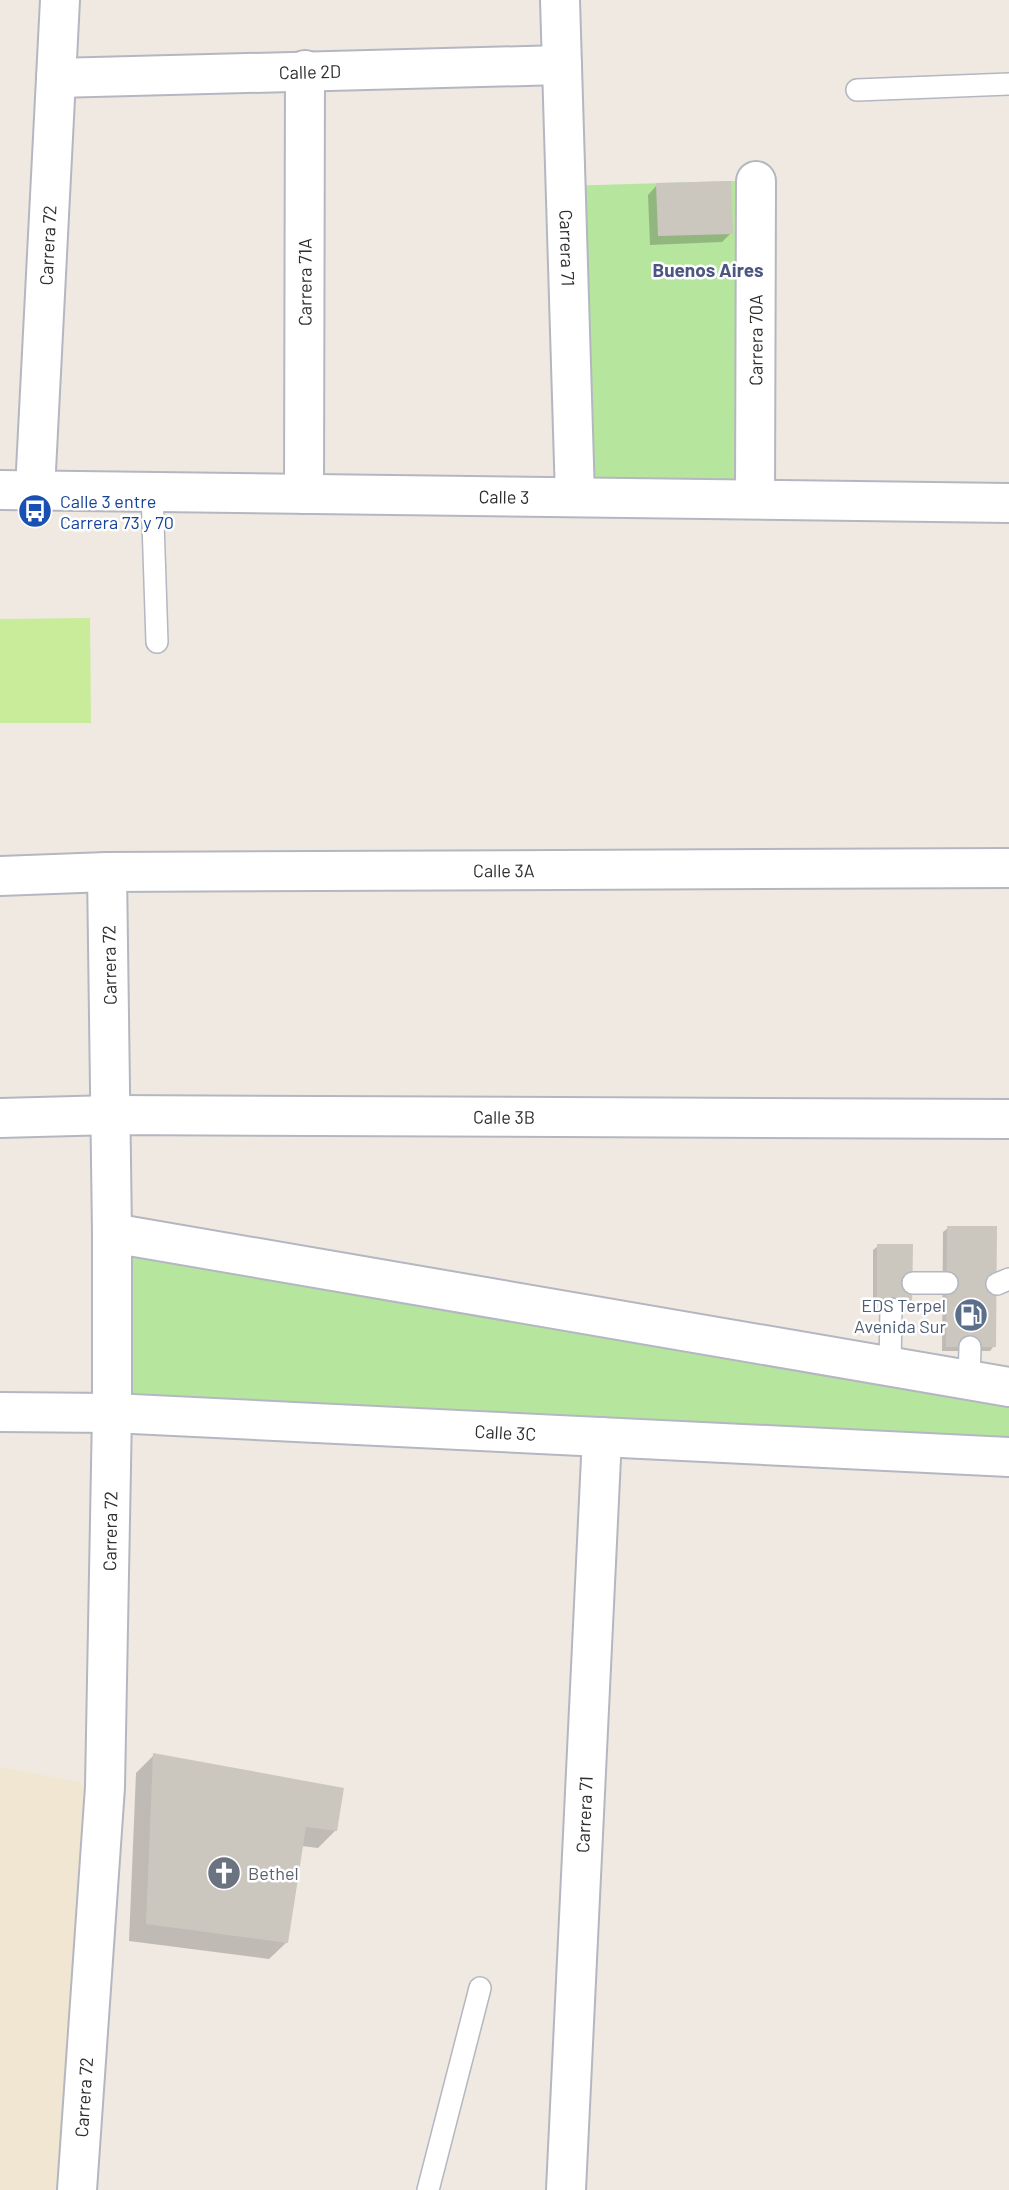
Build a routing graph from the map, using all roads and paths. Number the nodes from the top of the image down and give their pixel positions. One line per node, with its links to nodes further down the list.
1 (60, 0): 5 (street, Carrera 72)
2 (560, 0): 3 (street, Carrera 71)
3 (562, 65): 4 (street, Calle 2D); 12 (street, Carrera 71)
4 (305, 71): 5 (street, Calle 2D); 11 (street, Carrera 71A)
5 (56, 78): 9 (street, Carrera 72)
6 (1009, 84): 7 (lane)
7 (857, 89)
8 (756, 181): 13 (street, Carrera 70A)
9 (18, 490): 10 (street, Calle 3)
10 (152, 492): 11 (street, Calle 3); 15 (lane)
11 (304, 494): 12 (street, Calle 3)
12 (575, 497): 13 (street, Calle 3)
13 (755, 499): 14 (street, Calle 3)
14 (1009, 503)
15 (157, 642)
16 (1009, 868): 17 (street, Calle 3A)
17 (107, 872): 18 (street, Calle 3A); 19 (street, Carrera 72)
18 (0, 876)
19 (112, 1115): 20 (street, Calle 3B); 21 (street, Calle 3B); 22 (street, Carrera 72)
20 (0, 1118)
21 (1009, 1119)
22 (112, 1233): 26 (street); 29 (street, Carrera 72)
23 (913, 1283): 24 (lane)
24 (947, 1283)
25 (891, 1309): 26 (lane)
26 (890, 1367): 27 (street)
27 (1009, 1387)
28 (0, 1412): 29 (street, Calle 3C)
29 (112, 1413): 30 (street, Calle 3C); 33 (street, Carrera 72)
30 (602, 1437): 31 (street, Calle 3C); 35 (street, Carrera 71)
31 (1009, 1457)
32 (480, 1988): 34 (lane)
33 (77, 2190)
34 (428, 2190)
35 (566, 2190)

